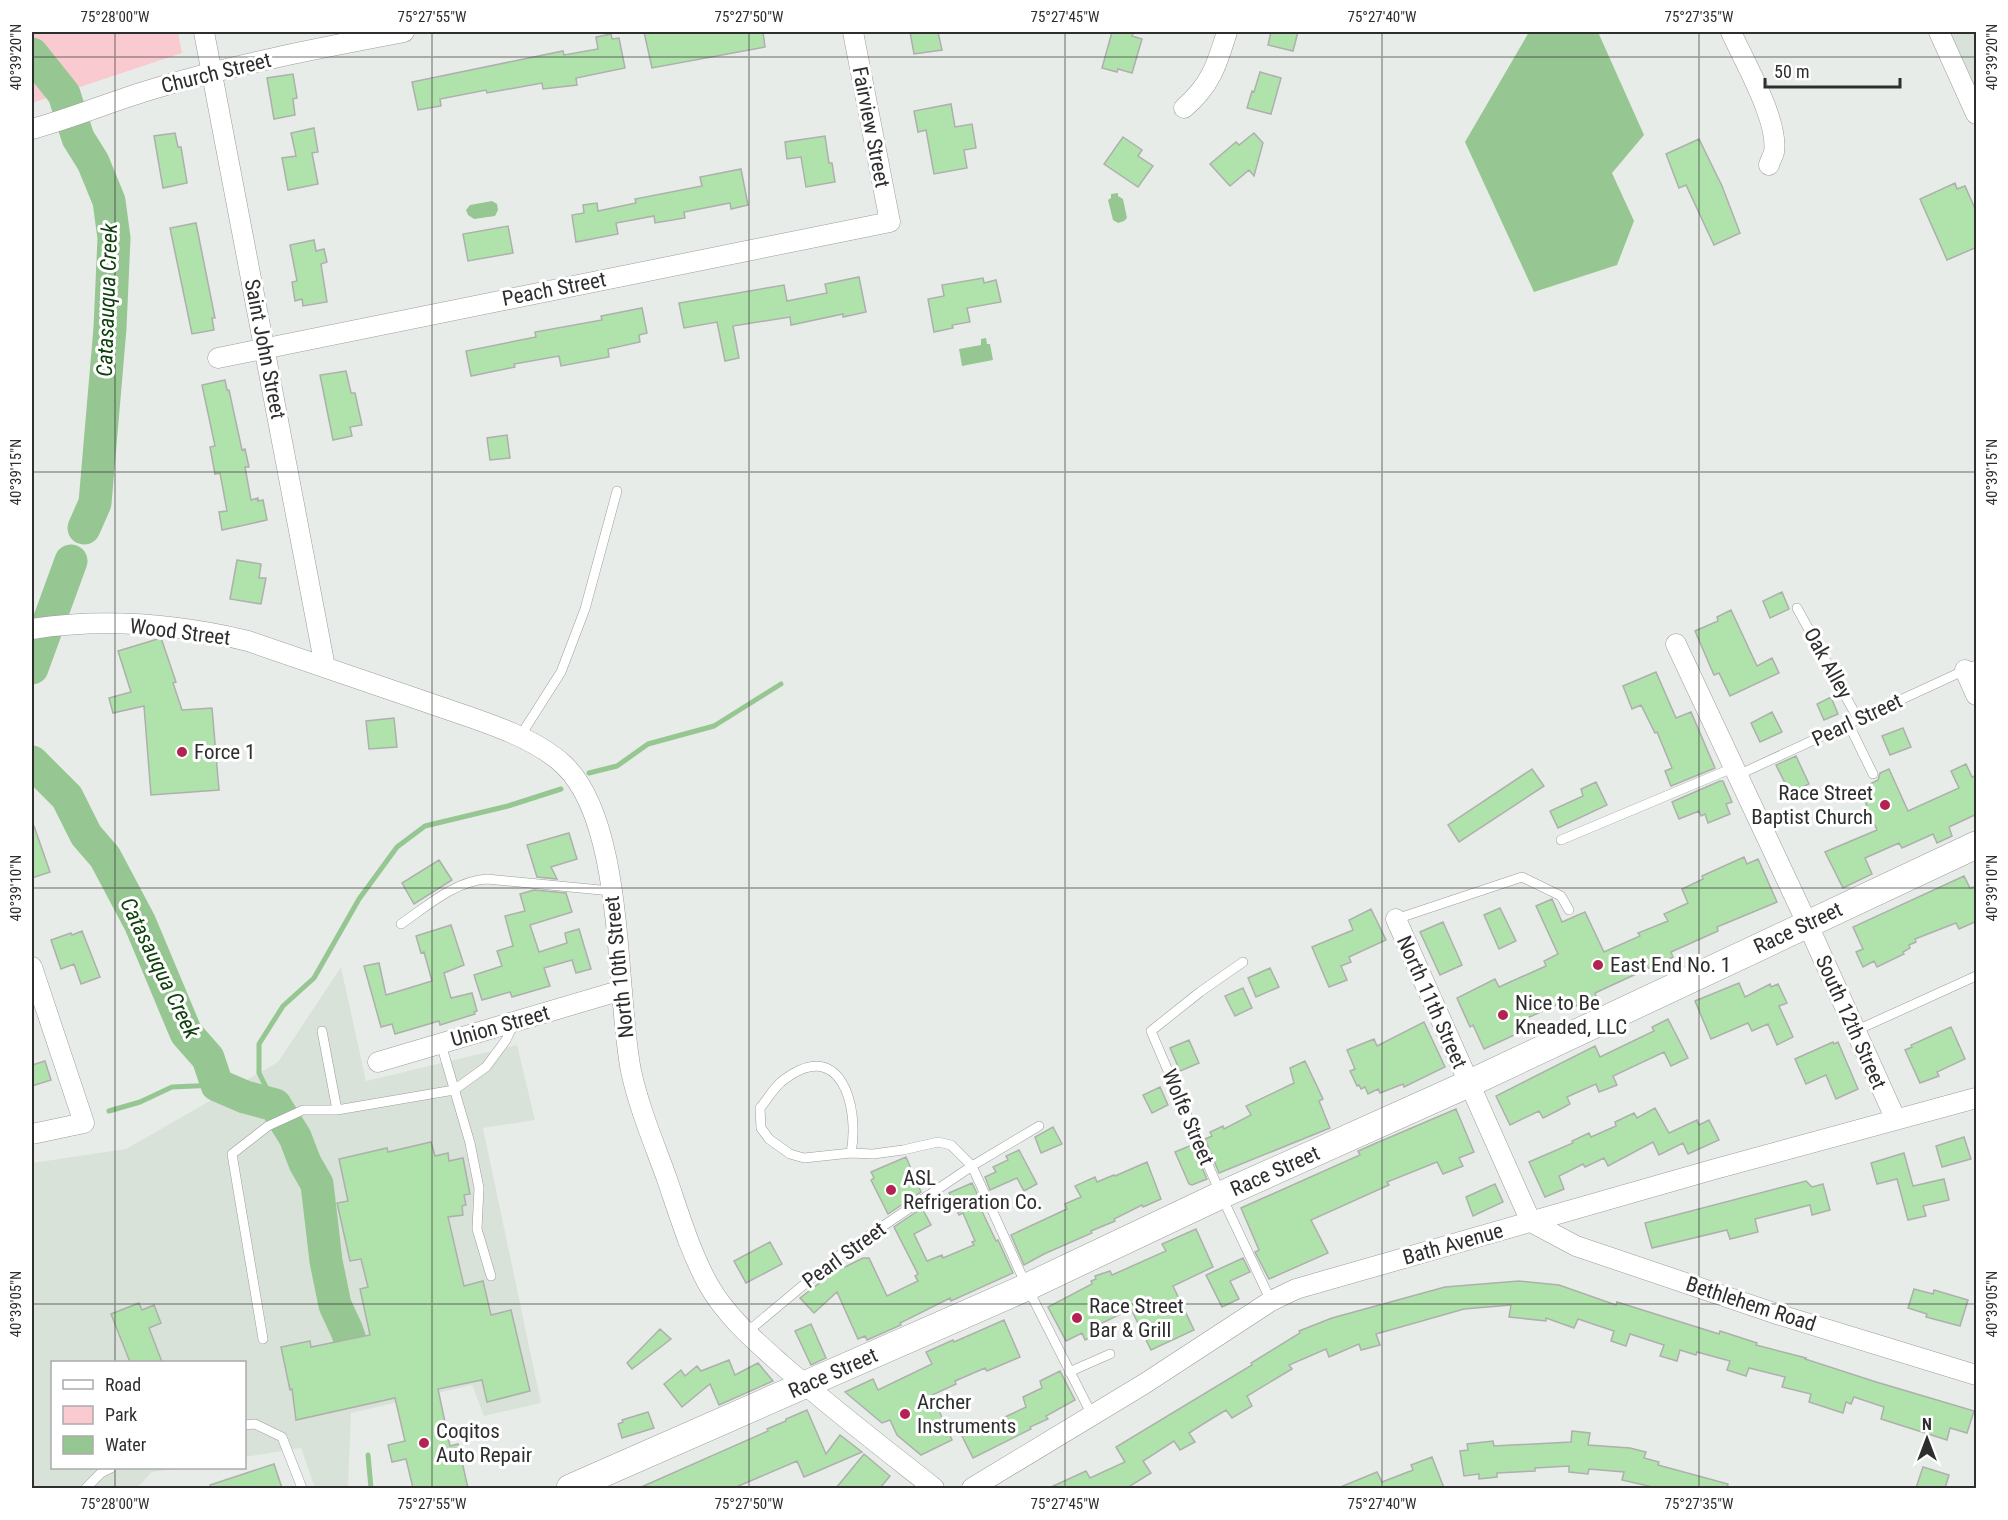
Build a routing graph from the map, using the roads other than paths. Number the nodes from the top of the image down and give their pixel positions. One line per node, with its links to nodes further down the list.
1 (204, 32): 7 (street, Saint John Street)
2 (404, 32): 7 (street, Church Street)
3 (853, 32): 12 (street, Fairview Street)
4 (1227, 32): 8 (street)
5 (1731, 32): 11 (street)
6 (1939, 32): 9 (street)
7 (212, 72): 10 (street, Church Street); 13 (street, Saint John Street)
8 (1184, 108)
9 (1977, 114)
10 (32, 129)
11 (1769, 165)
12 (890, 222): 13 (street, Peach Street)
13 (265, 348): 14 (street, Peach Street); 19 (street, Saint John Street)
14 (218, 358)
15 (617, 491): 24 (lane)
16 (1797, 608): 22 (lane, Oak Alley)
17 (32, 629): 19 (street, Wood Street)
18 (1676, 644): 25 (street, South 12th Street)
19 (325, 667): 24 (street, North 10th Street)
20 (1971, 667): 21 (street); 22 (lane, Pearl Street)
21 (1977, 695)
22 (1858, 719): 23 (lane, Pearl Street)
23 (1848, 723): 25 (lane, Pearl Street); 26 (lane)
24 (519, 738): 29 (street, North 10th Street)
25 (1736, 771): 27 (lane, Pearl Street); 32 (street, South 12th Street)
26 (1873, 774)
27 (1561, 840)
28 (1977, 845): 32 (main road, Race Street)
29 (611, 891): 33 (lane); 37 (street, North 10th Street)
30 (1569, 910): 31 (lane)
31 (1396, 919): 43 (street, North 11th Street)
32 (1807, 923): 39 (street, South 12th Street); 43 (main road, Race Street)
33 (401, 924)
34 (1243, 962): 52 (lane, Wolfe Street)
35 (32, 967): 49 (street)
36 (1977, 976): 39 (lane)
37 (622, 990): 38 (street, Union Street); 57 (street, North 10th Street)
38 (514, 1022): 41 (street, Union Street); 44 (lane)
39 (1855, 1030): 47 (street, South 12th Street)
40 (322, 1031): 46 (lane)
41 (441, 1044): 42 (street, Union Street); 44 (lane)
42 (378, 1062)
43 (1468, 1084): 52 (main road, Race Street); 53 (street, North 11th Street)
44 (454, 1090): 46 (lane); 54 (lane)
45 (1977, 1098): 47 (street, Bath Avenue)
46 (337, 1110): 58 (lane)
47 (1896, 1120): 53 (street, Bath Avenue)
48 (1039, 1126): 51 (lane, Pearl Street)
49 (32, 1134)
50 (851, 1153): 50 (lane); 51 (lane)
51 (972, 1166): 55 (lane); 57 (lane, Pearl Street)
52 (1221, 1195): 55 (main road, Race Street); 56 (lane, Wolfe Street)
53 (1531, 1222): 56 (street, Bath Avenue); 61 (street, Bethlehem Road)
54 (491, 1276)
55 (1027, 1287): 60 (lane); 62 (main road, Race Street)
56 (1271, 1301): 63 (street, Bath Avenue)
57 (746, 1333): 62 (street, North 10th Street)
58 (263, 1339)
59 (1110, 1354): 60 (lane)
60 (1070, 1372): 63 (lane)
61 (1977, 1375)
62 (806, 1386): 68 (main road, Race Street); 69 (street, North 10th Street)
63 (1092, 1415): 70 (street, Bath Avenue)
64 (246, 1425): 67 (lane)
65 (108, 1469): 66 (lane)
66 (86, 1488)
67 (302, 1488)
68 (571, 1488)
69 (934, 1488)
70 (972, 1488)

